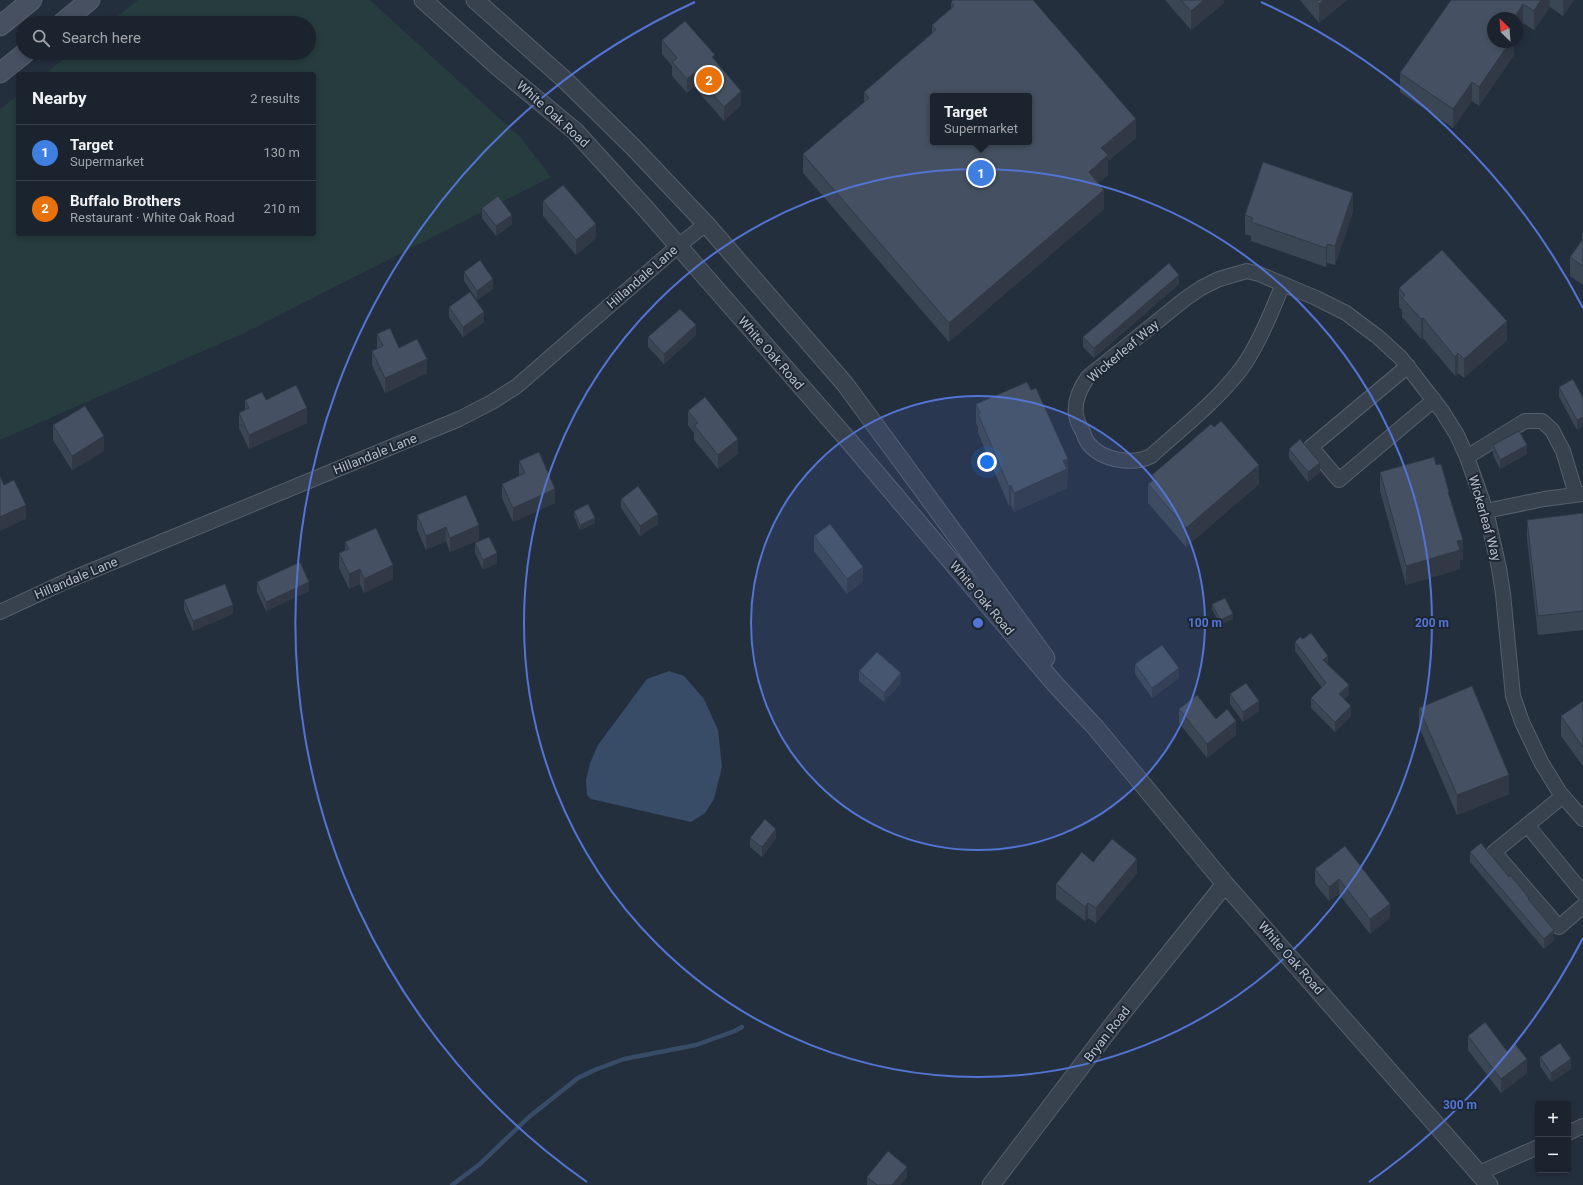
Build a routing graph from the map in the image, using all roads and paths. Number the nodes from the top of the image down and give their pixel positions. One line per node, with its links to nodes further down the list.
1 (32, 0): 6 (main road)
2 (90, 0): 5 (main road)
3 (423, 0): 10 (street, White Oak Road)
4 (475, 0): 9 (street, White Oak Road)
5 (71, 16)
6 (0, 26)
7 (16, 60): 8 (main road)
8 (0, 73)
9 (706, 224): 10 (street, Hillandale Lane); 18 (street, White Oak Road)
10 (678, 246): 17 (street, Hillandale Lane); 18 (street, White Oak Road)
11 (1283, 284): 11 (street, Wickerleaf Way); 12 (street, Wickerleaf Way)
12 (1408, 366): 13 (street, Wickerleaf Way); 13 (street)
13 (1434, 400): 14 (street, Wickerleaf Way)
14 (1467, 457): 15 (street); 16 (street, Wickerleaf Way)
15 (1580, 494): 16 (street)
16 (1486, 511): 19 (street, Wickerleaf Way)
17 (0, 612)
18 (1096, 728): 22 (street, White Oak Road)
19 (1563, 796): 20 (street, Wickerleaf Way); 21 (street)
20 (1583, 820)
21 (1527, 825): 23 (street); 24 (street)
22 (1225, 884): 28 (street, White Oak Road); 29 (street, Bryan Road)
23 (1583, 893)
24 (1583, 906)
25 (1583, 1126): 26 (street)
26 (1571, 1132)
27 (1535, 1149): 28 (street)
28 (1484, 1179)
29 (991, 1185)

